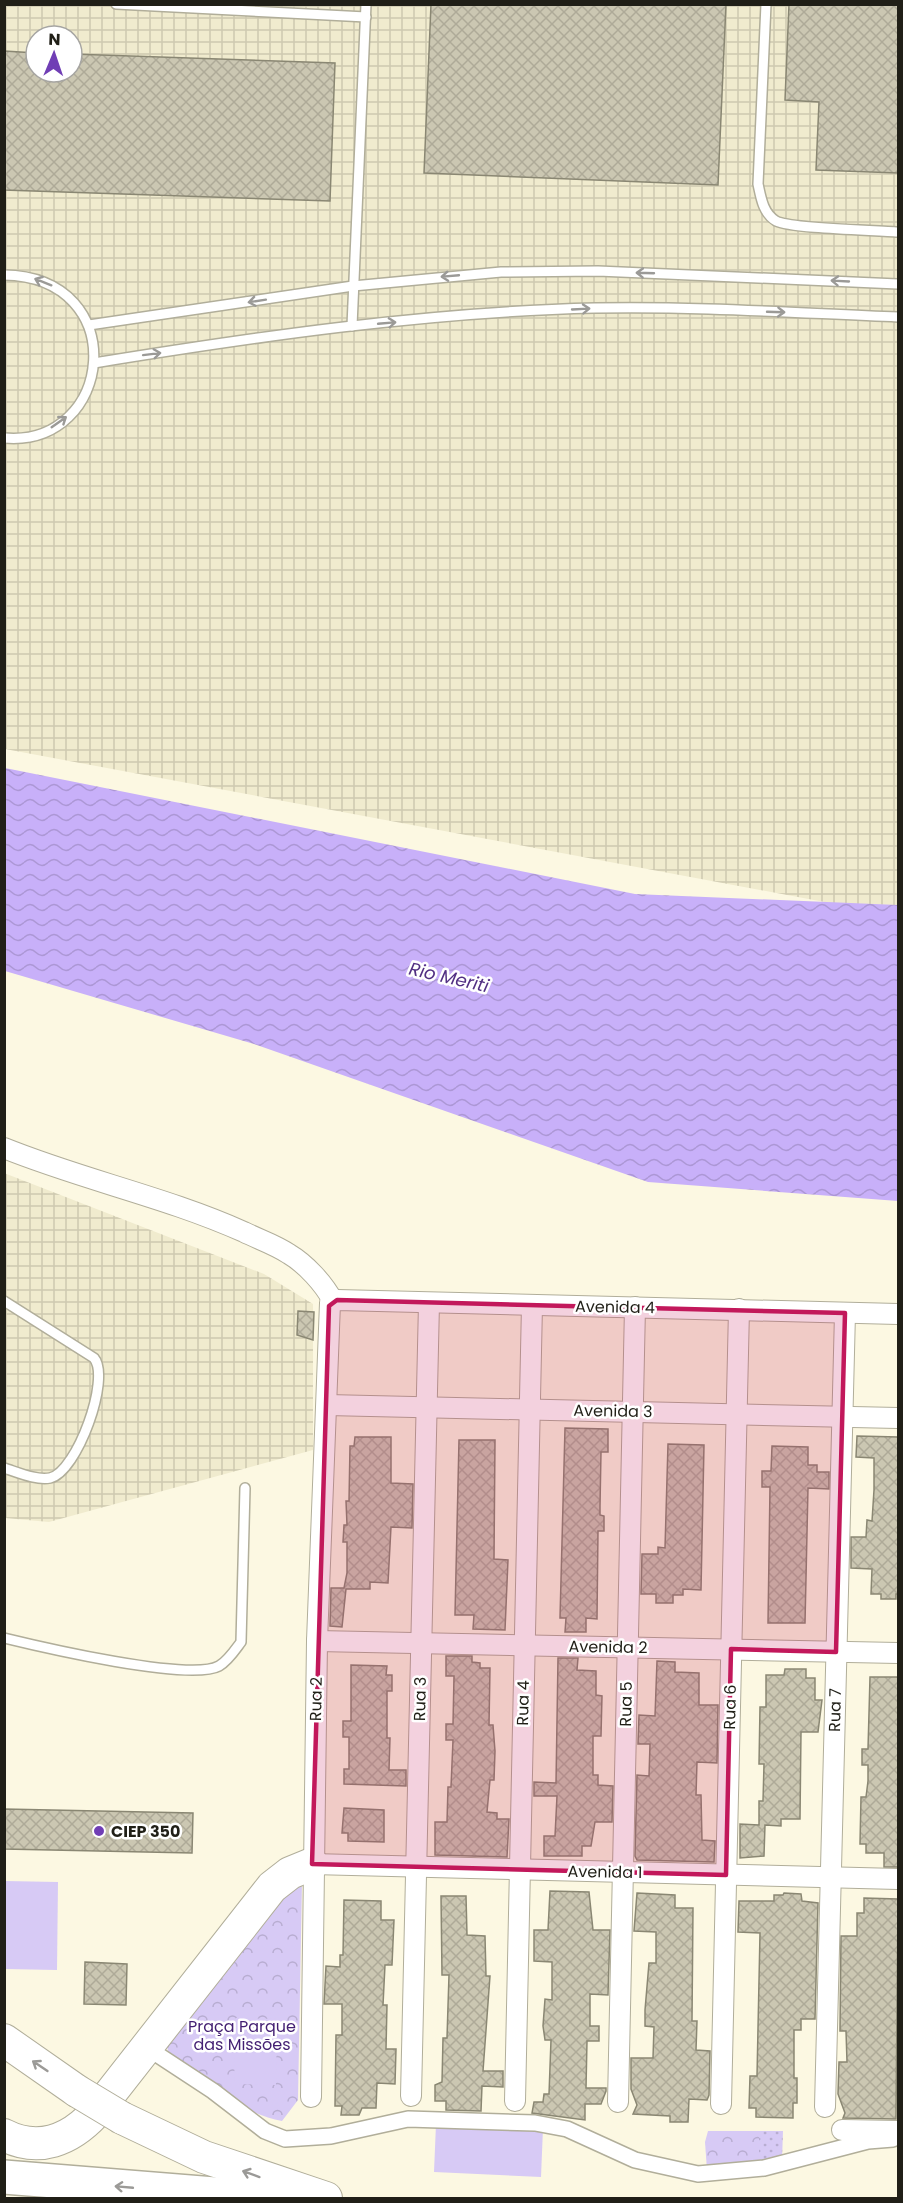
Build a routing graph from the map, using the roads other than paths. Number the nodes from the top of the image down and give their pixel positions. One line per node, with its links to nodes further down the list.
1 (116, 4): 4 (lane)
2 (366, 4): 4 (lane)
3 (766, 4): 5 (lane)
4 (366, 16): 8 (lane)
5 (898, 232)
6 (4, 276): 10 (lane, one-way to 6)
7 (898, 284): 8 (lane, one-way to 8)
8 (353, 286): 10 (lane, one-way to 10); 11 (lane)
9 (898, 316): 11 (lane, one-way to 9)
10 (89, 325): 12 (lane)
11 (352, 326): 12 (lane, one-way to 11)
12 (94, 363): 13 (lane, one-way to 12)
13 (4, 438)
14 (4, 1149): 16 (street)
15 (4, 1301): 30 (lane)
16 (332, 1301): 17 (street, Avenida 4); 23 (street, Rua 2)
17 (429, 1303): 18 (street, Avenida 4); 24 (street, Rua 3)
18 (532, 1305): 19 (street, Avenida 4); 25 (street, Rua 4)
19 (634, 1307): 20 (street, Avenida 4); 26 (street, Rua 5)
20 (739, 1309): 21 (street, Avenida 4); 27 (street, Rua 6)
21 (845, 1313): 22 (street, Avenida 4); 28 (street, Rua 7)
22 (898, 1314)
23 (327, 1405): 24 (street, Avenida 3); 33 (street, Rua 2)
24 (427, 1407): 25 (street, Avenida 3); 34 (street, Rua 3)
25 (530, 1409): 26 (street, Avenida 3); 35 (street, Rua 4)
26 (632, 1412): 27 (street, Avenida 3); 36 (street, Rua 5)
27 (737, 1414): 28 (street, Avenida 3); 37 (street, Rua 6)
28 (842, 1416): 29 (street, Avenida 3); 38 (street, Rua 7)
29 (898, 1418)
30 (4, 1468)
31 (245, 1488): 32 (lane)
32 (4, 1638)
33 (317, 1641): 34 (street, Avenida 2); 40 (street, Rua 2)
34 (421, 1643): 35 (street, Avenida 2); 41 (street, Rua 3)
35 (525, 1645): 36 (street, Avenida 2); 42 (street, Rua 4)
36 (628, 1647): 37 (street, Avenida 2); 43 (street, Rua 5)
37 (731, 1650): 38 (street, Avenida 2); 44 (street, Rua 6)
38 (836, 1652): 39 (street, Avenida 2); 45 (street, Rua 7)
39 (898, 1653)
40 (312, 1864): 41 (street, Avenida 1); 48 (highway); 50 (street, Rua 2)
41 (416, 1867): 42 (street, Avenida 1); 49 (street, Rua 3)
42 (519, 1870): 43 (street, Avenida 1); 51 (street, Rua 4)
43 (623, 1872): 44 (street, Avenida 1); 52 (street, Rua 5)
44 (726, 1875): 45 (street, Avenida 1); 53 (street, Rua 6)
45 (830, 1878): 46 (street, Avenida 1); 54 (street, Rua 7)
46 (898, 1879)
47 (4, 2040): 61 (highway, one-way to 47, bridge)
48 (146, 2046): 57 (highway); 58 (street)
49 (411, 2096)
50 (311, 2097)
51 (515, 2101)
52 (618, 2102)
53 (721, 2104)
54 (825, 2108)
55 (842, 2130): 56 (street)
56 (898, 2131)
57 (4, 2135)
58 (898, 2139)
59 (4, 2177): 60 (highway, one-way to 59)
60 (266, 2199)
61 (326, 2199)

